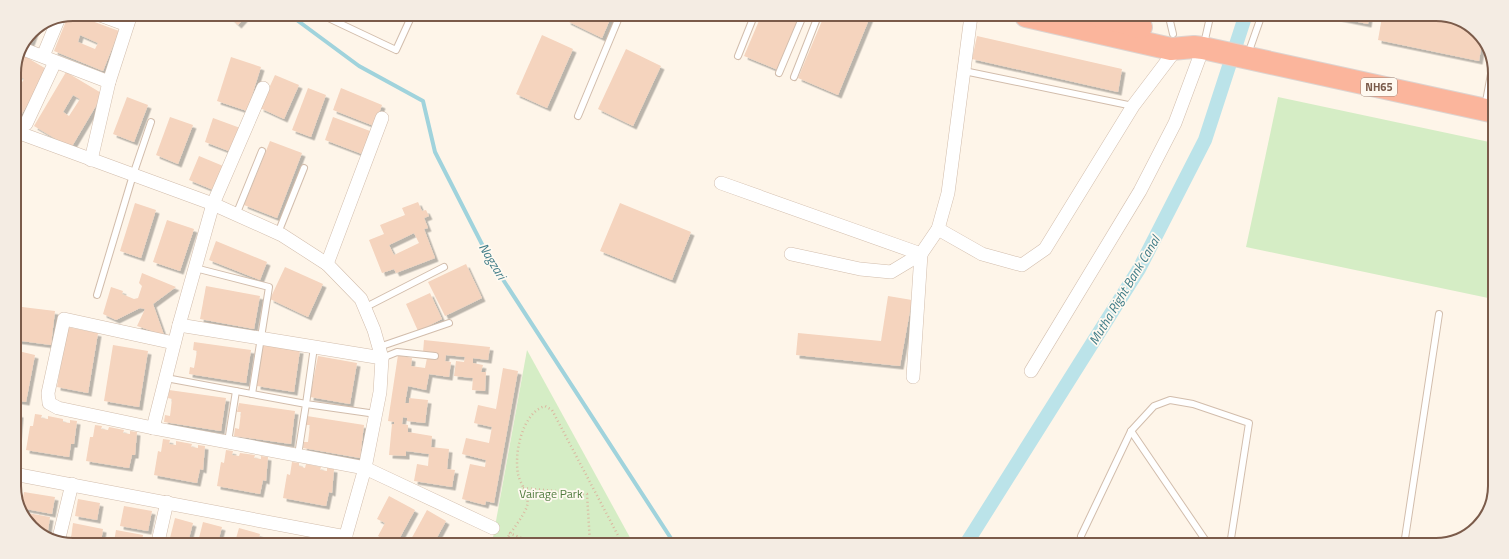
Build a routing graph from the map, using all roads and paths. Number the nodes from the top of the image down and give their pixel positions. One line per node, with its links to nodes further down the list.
1 (129, 21): 23 (street)
2 (335, 21): 3 (lane)
3 (409, 21)
4 (618, 21): 27 (lane)
5 (752, 21): 17 (lane)
6 (801, 21): 21 (lane)
7 (816, 21): 22 (lane)
8 (970, 21): 20 (street)
9 (1049, 21): 14 (highway, NH65)
10 (1117, 21): 14 (highway, NH65)
11 (1205, 21): 14 (lane)
12 (1260, 21): 18 (lane)
13 (56, 24): 16 (street)
14 (1183, 39): 18 (highway, NH65); 25 (street); 56 (street)
15 (27, 50): 16 (street)
16 (43, 56): 19 (street)
17 (738, 56)
18 (1255, 60): 26 (highway, NH65)
19 (55, 62): 23 (street); 30 (street)
20 (964, 71): 25 (lane); 39 (street)
21 (779, 73)
22 (794, 77)
23 (109, 82): 33 (street)
24 (263, 88): 37 (street)
25 (1133, 106): 39 (street)
26 (1488, 111)
27 (578, 116)
28 (382, 118): 43 (street)
29 (151, 122): 35 (lane)
30 (26, 124)
31 (21, 135): 33 (street)
32 (262, 151): 38 (lane)
33 (91, 160): 35 (street)
34 (304, 168): 40 (lane)
35 (133, 175): 37 (street); 46 (lane)
36 (721, 183): 42 (street)
37 (213, 204): 38 (street); 45 (street)
38 (236, 215): 40 (street)
39 (938, 229): 42 (street)
40 (278, 233): 43 (street)
41 (791, 254): 42 (street)
42 (921, 254): 57 (street)
43 (327, 264): 47 (street)
44 (444, 267): 47 (lane)
45 (195, 268): 50 (street); 51 (lane)
46 (97, 296)
47 (364, 308): 54 (street)
48 (1440, 314): 85 (lane)
49 (449, 323): 54 (lane)
50 (179, 324): 51 (street); 52 (street)
51 (262, 338): 53 (street); 60 (lane)
52 (174, 343): 58 (street); 63 (street)
53 (314, 347): 54 (street); 61 (lane)
54 (380, 352): 55 (lane); 62 (street)
55 (435, 356)
56 (1031, 371)
57 (913, 377)
58 (166, 378): 59 (lane); 63 (street)
59 (236, 391): 60 (lane); 65 (lane)
60 (252, 394): 61 (lane)
61 (306, 404): 62 (lane); 66 (lane)
62 (376, 414): 67 (street)
63 (153, 428): 65 (street)
64 (1131, 431): 75 (lane); 83 (lane); 84 (lane)
65 (228, 442): 66 (street)
66 (298, 455): 67 (street)
67 (365, 468): 72 (street); 78 (street)
68 (21, 475): 69 (street)
69 (72, 484): 71 (street); 74 (street)
70 (523, 488): 73 (path); 81 (path); 82 (path)
71 (167, 502): 76 (street); 77 (street)
72 (493, 528)
73 (510, 533): 79 (path); 80 (path)
74 (59, 536)
75 (1081, 536)
76 (159, 538)
77 (336, 538)
78 (346, 538)
79 (507, 538)
80 (522, 538)
81 (590, 538)
82 (619, 538)
83 (1204, 538)
84 (1231, 538)
85 (1405, 538)

